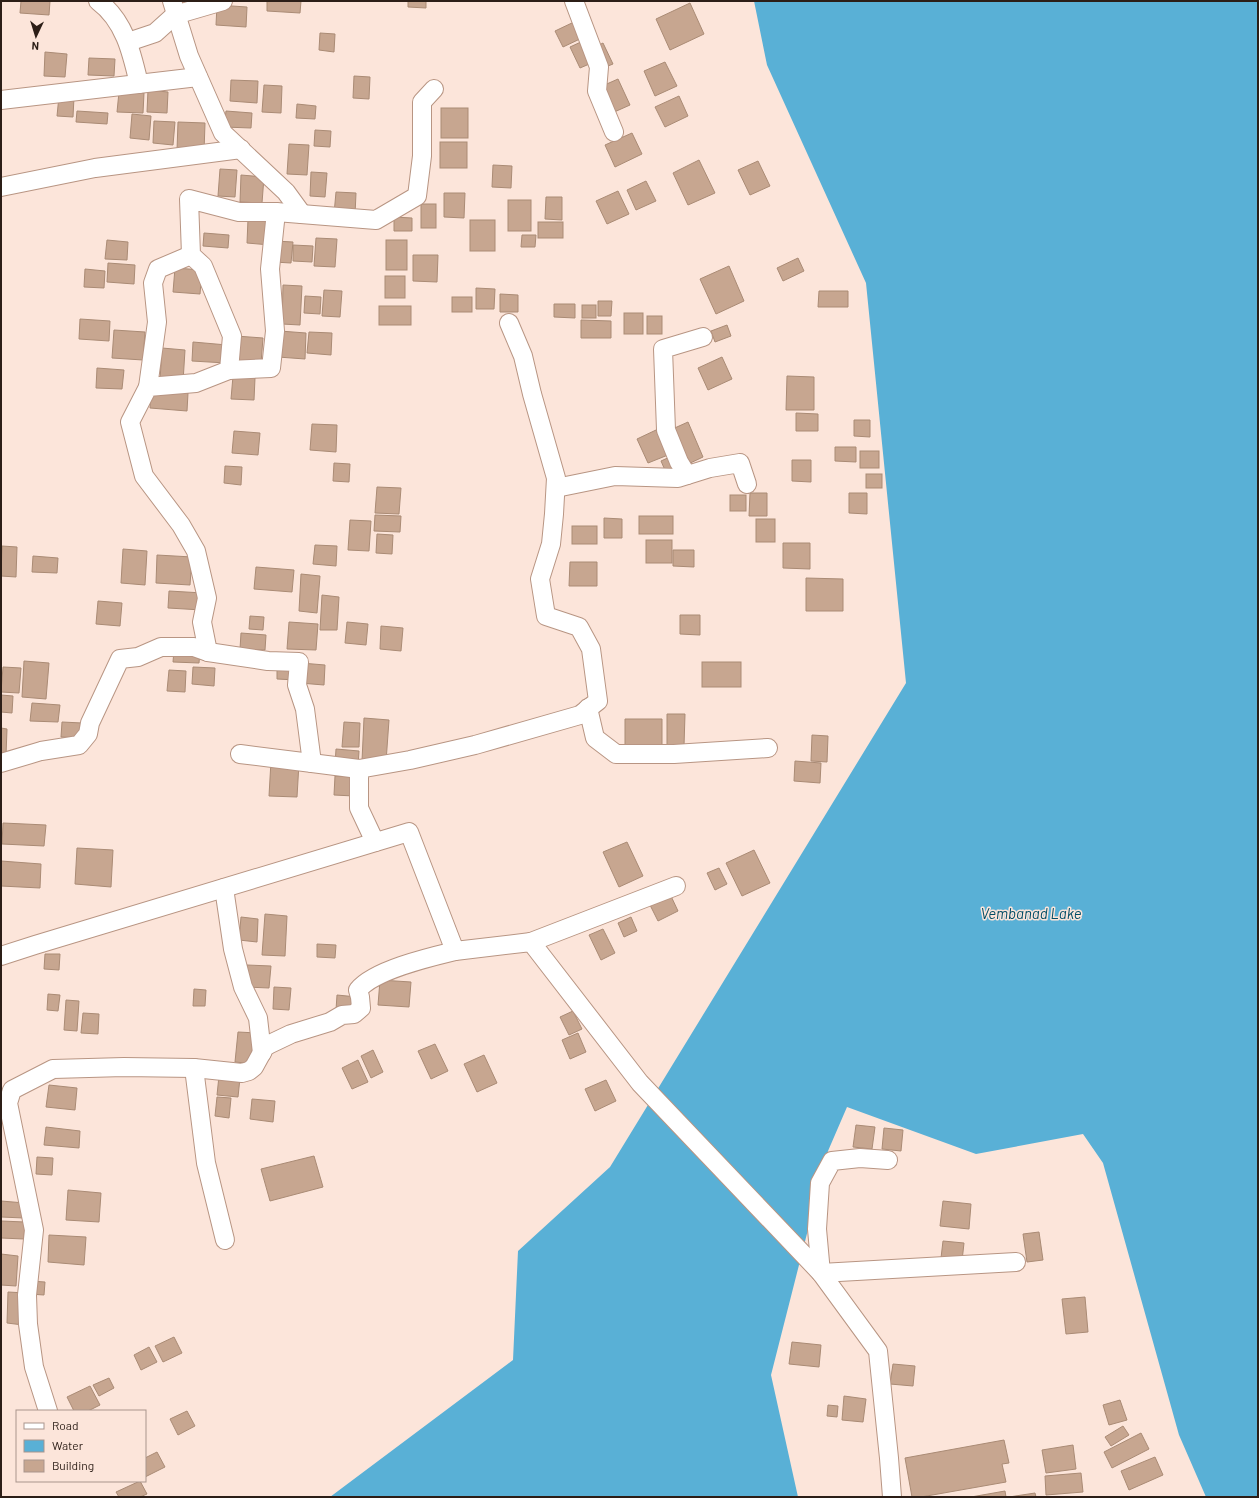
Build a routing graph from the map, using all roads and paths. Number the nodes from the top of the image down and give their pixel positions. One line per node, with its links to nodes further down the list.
1 (98, 1): 5 (street)
2 (222, 1): 4 (street)
3 (574, 1): 10 (street)
4 (173, 8): 5 (street); 6 (street)
5 (128, 42): 7 (street)
6 (198, 77): 7 (street); 11 (street)
7 (139, 84): 9 (street)
8 (434, 89): 14 (street)
9 (1, 100)
10 (614, 132)
11 (241, 150): 12 (street); 14 (street)
12 (1, 187)
13 (276, 212): 14 (street); 15 (street); 18 (street)
14 (302, 214)
15 (191, 255): 18 (street); 19 (street)
16 (509, 324): 22 (street)
17 (703, 337): 20 (street)
18 (229, 370): 19 (street)
19 (148, 387): 23 (street)
20 (687, 475): 21 (street); 22 (street)
21 (747, 484)
22 (556, 488): 24 (street)
23 (208, 652): 27 (street); 28 (street)
24 (588, 708): 25 (street); 29 (street)
25 (768, 748)
26 (240, 754): 28 (street)
27 (1, 763)
28 (312, 763): 29 (street)
29 (359, 769): 30 (street)
30 (375, 842): 32 (street); 34 (street)
31 (676, 886): 33 (street)
32 (224, 888): 35 (street); 36 (street)
33 (531, 942): 34 (street); 42 (street)
34 (455, 951): 36 (street)
35 (1, 956)
36 (262, 1053): 37 (street)
37 (194, 1068): 38 (street); 40 (street)
38 (5, 1104): 43 (street)
39 (888, 1160): 42 (street)
40 (225, 1240)
41 (1016, 1262): 42 (street)
42 (821, 1273): 44 (street)
43 (48, 1410)
44 (892, 1497)

